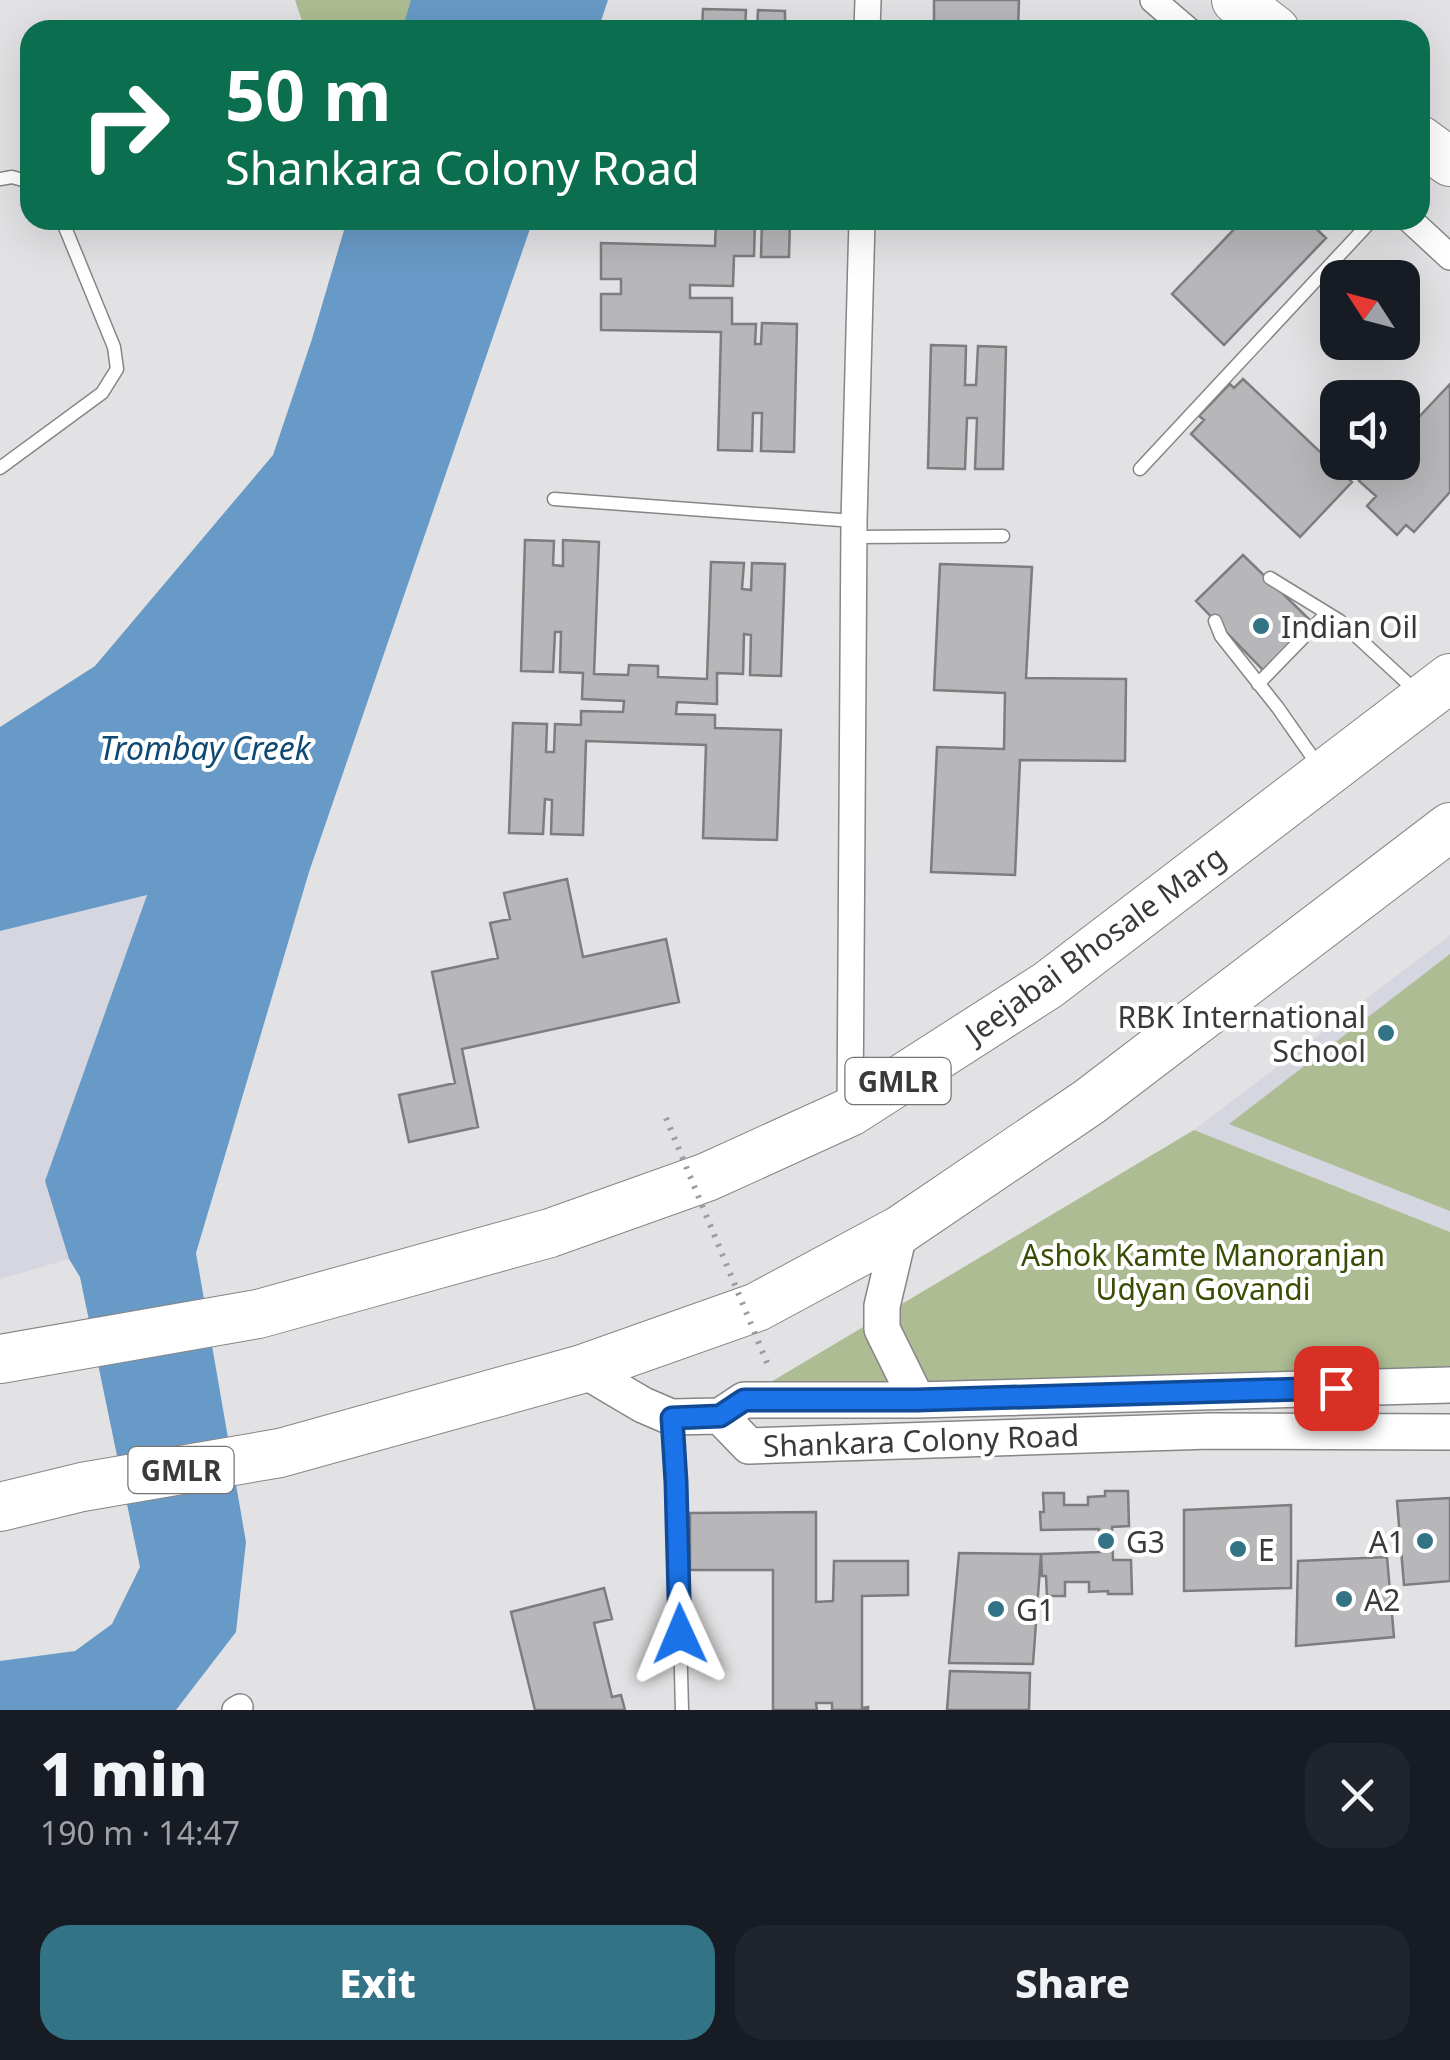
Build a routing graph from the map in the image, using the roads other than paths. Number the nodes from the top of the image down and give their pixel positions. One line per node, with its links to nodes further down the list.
1 (1153, 0): 3 (street)
2 (1236, 0): 4 (highway)
3 (1176, 20)
4 (1262, 20)
5 (66, 230): 10 (lane)
6 (862, 230): 13 (street)
7 (1363, 230): 11 (lane)
8 (1421, 230): 9 (street)
9 (1450, 257)
10 (0, 468)
11 (1140, 469)
12 (554, 500): 13 (lane)
13 (854, 529): 14 (lane); 22 (street)
14 (1003, 536)
15 (1270, 578): 16 (lane)
16 (1327, 613): 18 (lane); 19 (lane)
17 (1215, 621): 18 (lane)
18 (1258, 684): 20 (lane)
19 (1437, 688): 20 (highway, Jeejabai Bhosale Marg / GMLR)
20 (1324, 774): 22 (highway, Jeejabai Bhosale Marg / GMLR)
21 (1450, 827): 23 (highway, GMLR)
22 (850, 1112): 24 (highway, Jeejabai Bhosale Marg / GMLR)
23 (900, 1230): 25 (highway, GMLR); 27 (main road)
24 (0, 1358)
25 (582, 1370): 29 (main road); 32 (highway, GMLR)
26 (1450, 1385): 27 (main road, Shankara Colony Road)
27 (917, 1400): 28 (main road, Shankara Colony Road)
28 (720, 1416): 29 (main road); 30 (main road, Shankara Colony Road)
29 (672, 1418): 34 (lane)
30 (1450, 1432)
31 (0, 1474): 32 (highway)
32 (82, 1487): 33 (highway, GMLR)
33 (0, 1507)
34 (682, 1710)

